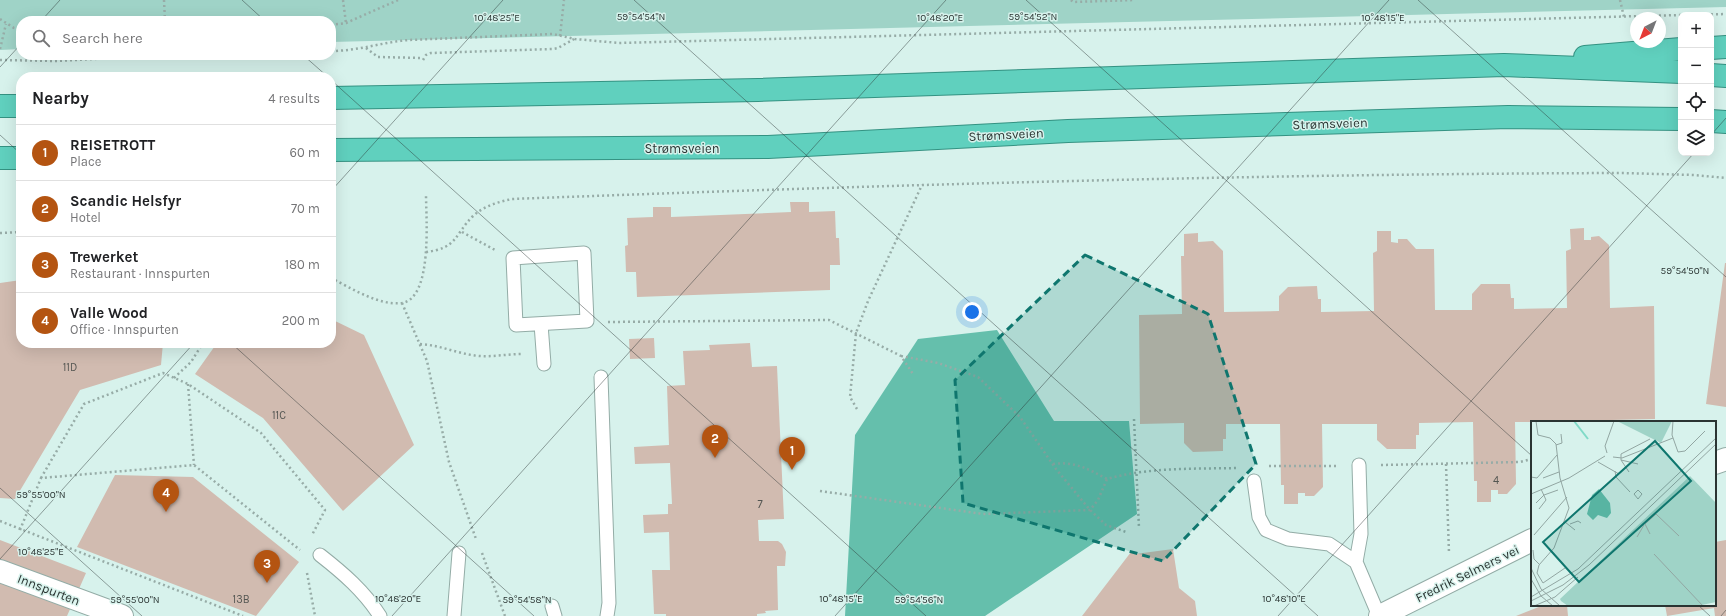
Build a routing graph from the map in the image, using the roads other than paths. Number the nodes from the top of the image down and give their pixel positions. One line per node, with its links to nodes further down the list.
1 (1726, 47): 2 (highway)
2 (1714, 48)
3 (1678, 49): 4 (highway)
4 (1504, 65): 5 (highway); 8 (highway)
5 (1678, 72)
6 (1714, 75): 7 (highway)
7 (1726, 76)
8 (336, 98)
9 (0, 106): 10 (highway)
10 (16, 106)
11 (1678, 119): 14 (highway, Strømsveien)
12 (1714, 121): 13 (highway)
13 (1726, 122)
14 (336, 150)
15 (0, 158): 16 (highway)
16 (16, 158)
17 (541, 324): 17 (lane); 18 (lane)
18 (544, 359)
19 (601, 377): 32 (lane)
20 (1726, 459): 21 (street)
21 (1716, 463)
22 (1359, 465): 27 (lane)
23 (1254, 481): 27 (lane)
24 (1531, 540): 33 (street, Fredrik Selmers vei)
25 (459, 553): 31 (lane)
26 (320, 555): 30 (lane)
27 (1356, 562): 33 (lane)
28 (0, 571): 29 (street, Innspurten)
29 (122, 616)
30 (380, 616)
31 (454, 616)
32 (607, 616)
33 (1379, 616)

